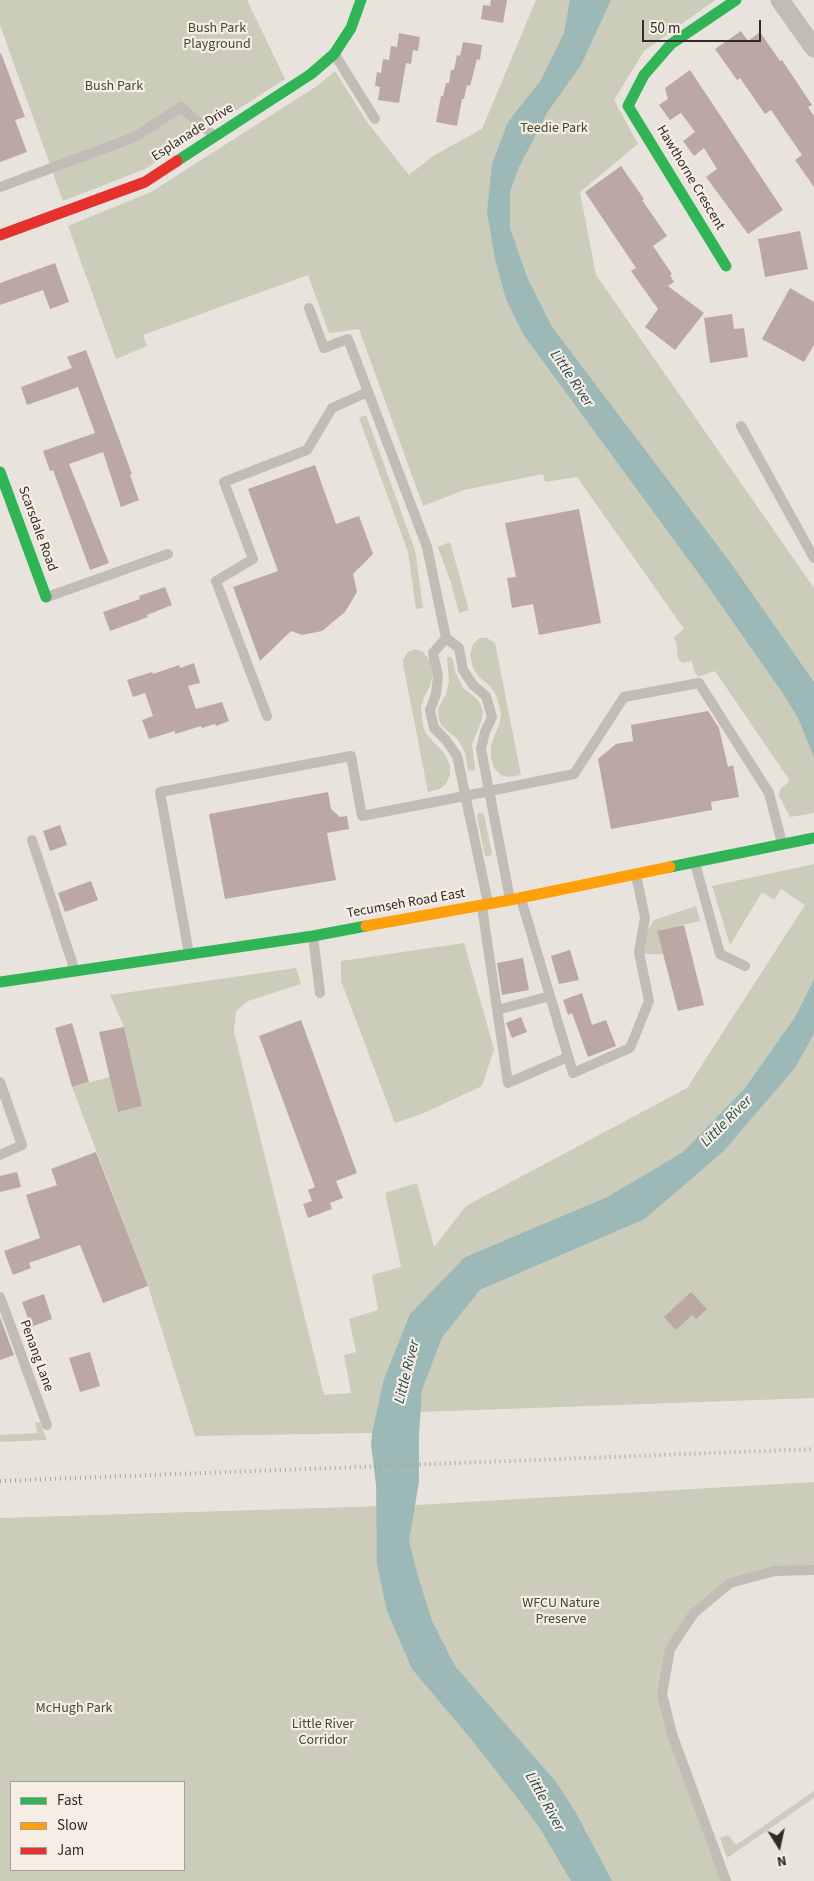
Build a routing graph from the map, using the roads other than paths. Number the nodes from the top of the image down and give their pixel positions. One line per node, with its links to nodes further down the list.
1 (361, 0): 5 (street, Esplanade Drive)
2 (736, 0): 10 (street, Hawthorne Crescent)
3 (780, 0): 4 (street)
4 (814, 48)
5 (334, 54): 6 (lane); 7 (street, Esplanade Drive)
6 (375, 120)
7 (215, 137): 8 (lane); 9 (street, Esplanade Drive)
8 (0, 187)
9 (0, 235)
10 (726, 266)
11 (310, 308): 12 (lane)
12 (368, 392): 18 (lane); 19 (lane)
13 (741, 426): 16 (lane)
14 (0, 472): 17 (street, Scarsdale Road)
15 (168, 554): 17 (lane)
16 (814, 558)
17 (46, 597)
18 (446, 638): 20 (lane); 21 (lane)
19 (267, 716)
20 (489, 791): 21 (lane); 24 (lane); 27 (lane)
21 (465, 796): 28 (lane); 30 (lane)
22 (814, 838): 24 (street, Tecumseh Road East)
23 (32, 840): 32 (lane)
24 (782, 844): 25 (street, Tecumseh Road East)
25 (695, 863): 26 (street, Tecumseh Road East); 31 (lane)
26 (636, 875): 27 (street, Tecumseh Road East); 37 (lane)
27 (516, 899): 28 (street, Tecumseh Road East); 35 (lane)
28 (485, 905): 29 (street, Tecumseh Road East); 36 (lane)
29 (313, 936): 30 (street, Tecumseh Road East); 34 (lane)
30 (190, 955): 32 (street, Tecumseh Road East)
31 (745, 966)
32 (76, 972): 33 (street, Tecumseh Road East)
33 (0, 982)
34 (320, 993)
35 (550, 996): 36 (lane); 37 (lane)
36 (497, 1010): 37 (lane)
37 (568, 1057)
38 (0, 1082): 39 (lane)
39 (0, 1155)
40 (0, 1297): 41 (lane, Penang Lane)
41 (47, 1424)
42 (814, 1570): 43 (lane)
43 (726, 1881)

